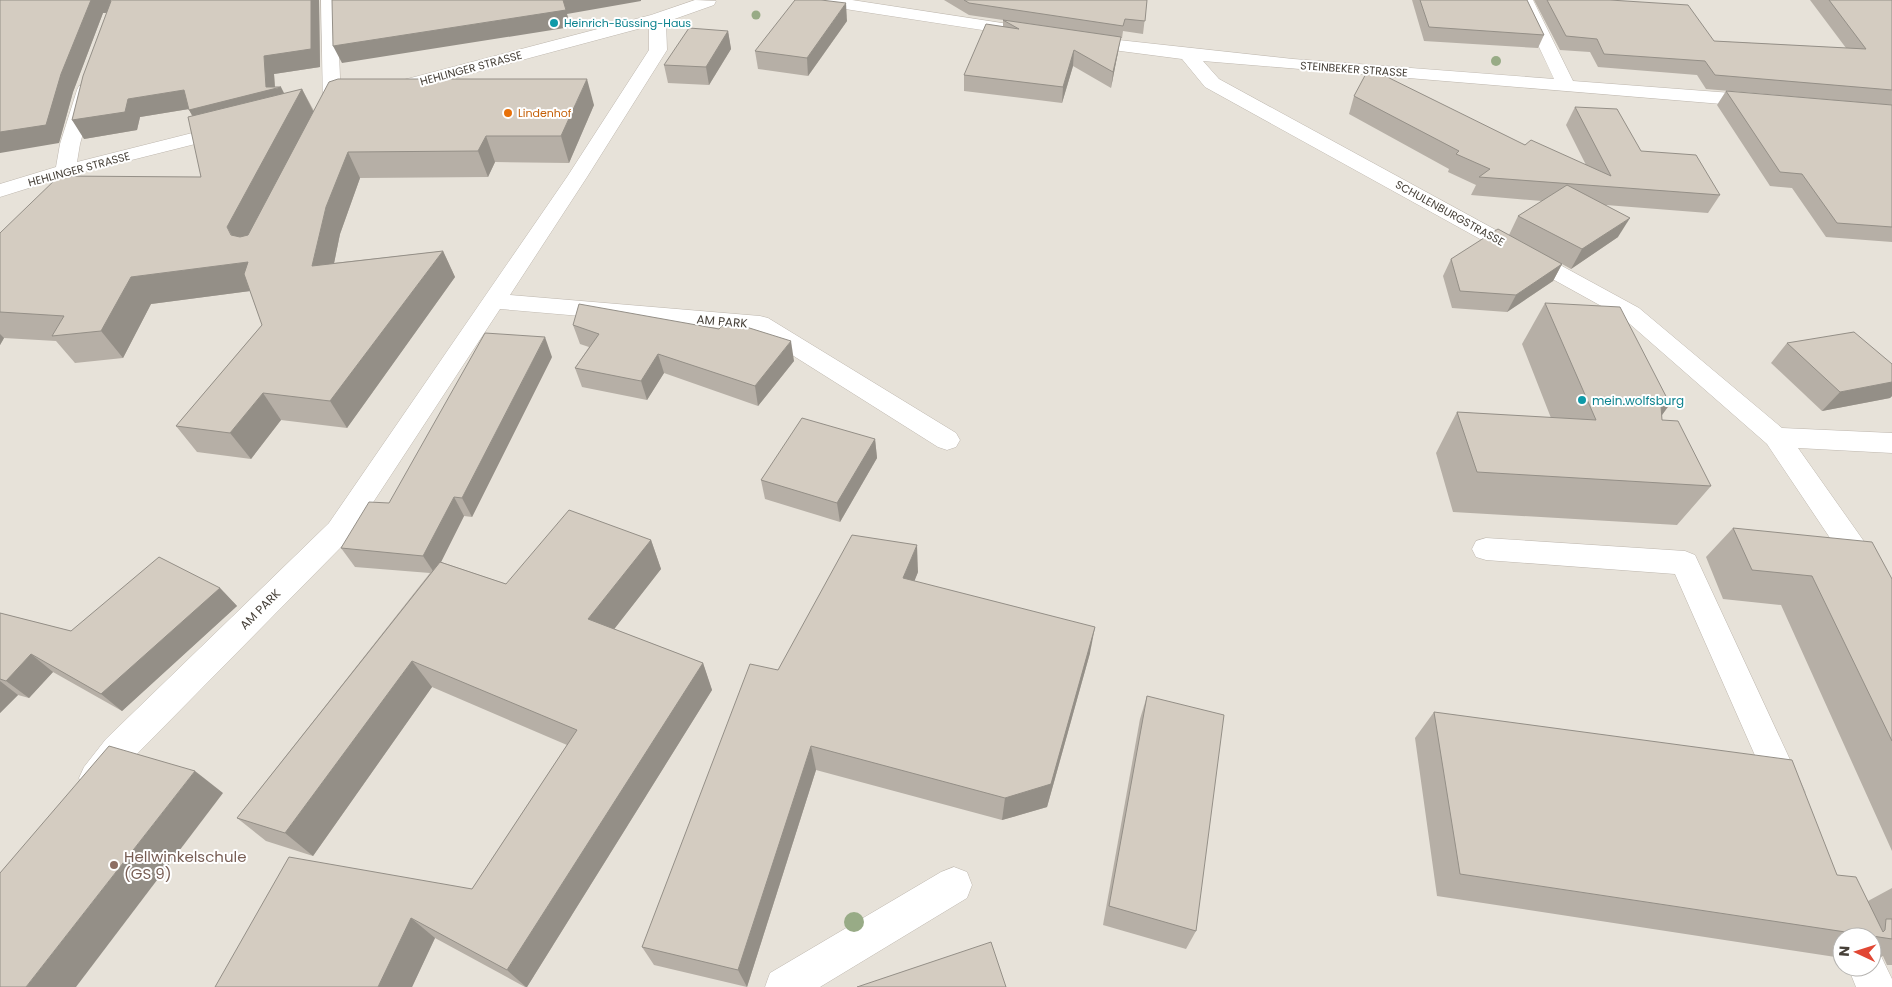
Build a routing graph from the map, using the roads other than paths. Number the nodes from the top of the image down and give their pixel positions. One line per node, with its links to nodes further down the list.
1 (328, 0): 14 (street)
2 (709, 0): 5 (street, HEHLINGER STRASSE)
3 (819, 0): 6 (street)
4 (1525, 0): 10 (street)
5 (657, 19): 11 (street, HEHLINGER STRASSE); 17 (street, AM PARK)
6 (1035, 34)
7 (1064, 38): 8 (street, STEINBEKER STRASSE)
8 (1188, 54): 10 (street, STEINBEKER STRASSE); 18 (street, SCHULENBURGSTRASSE)
9 (91, 72): 15 (street)
10 (1566, 85): 12 (street, STEINBEKER STRASSE)
11 (370, 94)
12 (1774, 103)
13 (247, 125): 15 (street, HEHLINGER STRASSE)
14 (315, 137)
15 (66, 171): 16 (street, HEHLINGER STRASSE)
16 (0, 191)
17 (494, 301): 19 (street, AM PARK); 23 (street, AM PARK)
18 (1776, 437): 20 (street); 22 (street, SCHULENBURGSTRASSE)
19 (947, 440)
20 (1892, 443)
21 (1486, 549): 24 (street)
22 (1892, 605)
23 (81, 796)
24 (1801, 821)
25 (954, 885): 26 (street)
26 (784, 987)

